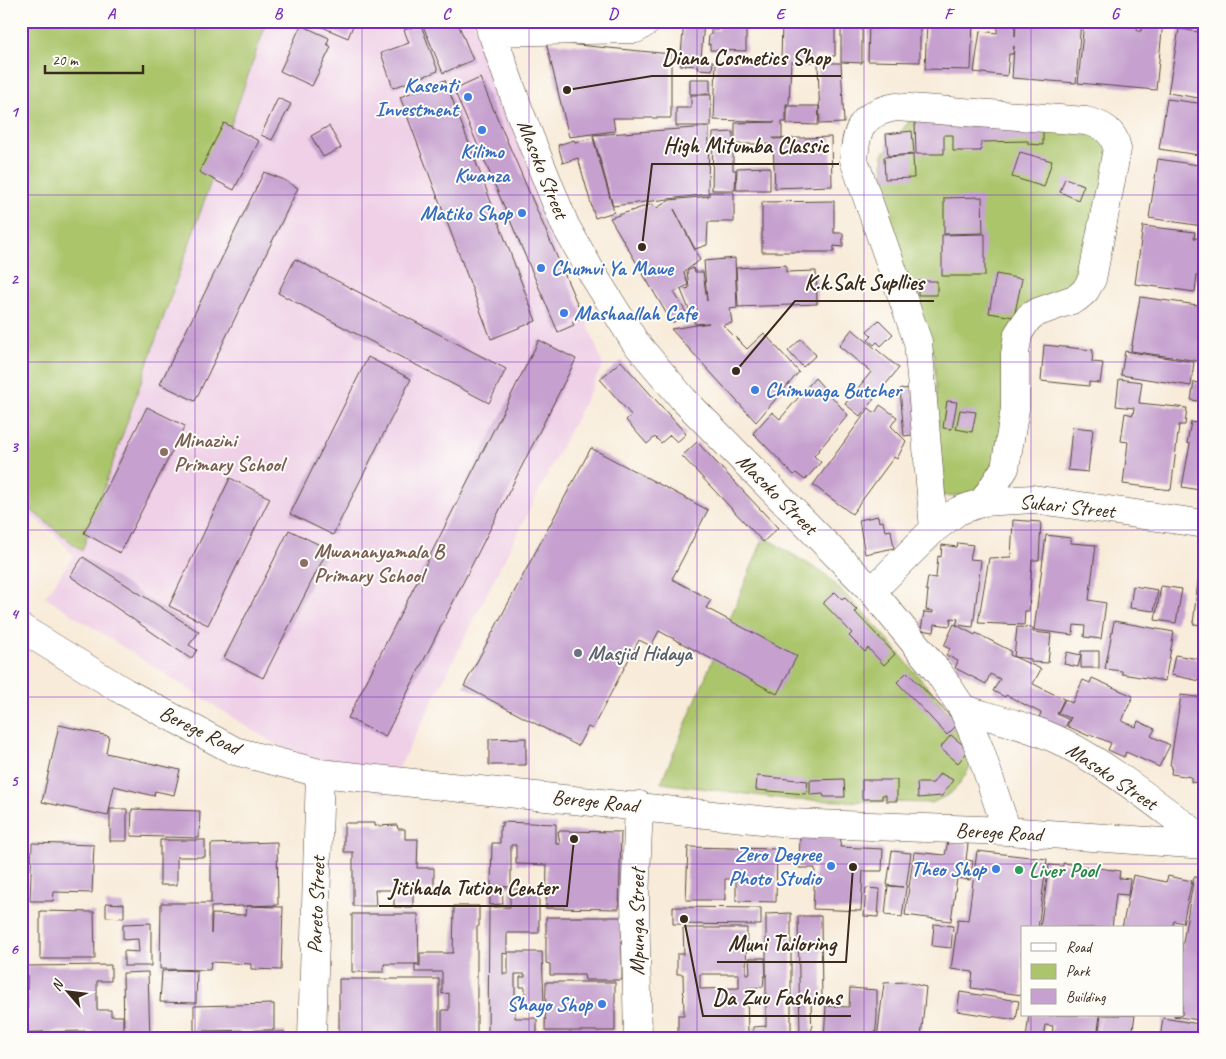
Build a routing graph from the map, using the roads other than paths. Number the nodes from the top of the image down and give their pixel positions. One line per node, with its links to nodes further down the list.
1 (648, 21): 2 (street)
2 (490, 27): 6 (street, Masoko Street)
3 (983, 502): 4 (street, Sukari Street); 5 (street, Sukari Street); 5 (street)
4 (1205, 524)
5 (934, 528): 6 (street, Sukari Street)
6 (872, 591): 8 (street, Masoko Street)
7 (21, 628): 9 (street, Berege Road)
8 (963, 709): 11 (street); 12 (street, Masoko Street)
9 (320, 773): 10 (street, Berege Road); 14 (street, Pareto Street)
10 (639, 806): 11 (street, Berege Road); 15 (street, Mpunga Street)
11 (1007, 831): 13 (street, Berege Road)
12 (1205, 840)
13 (1205, 845)
14 (312, 1038)
15 (638, 1038)

